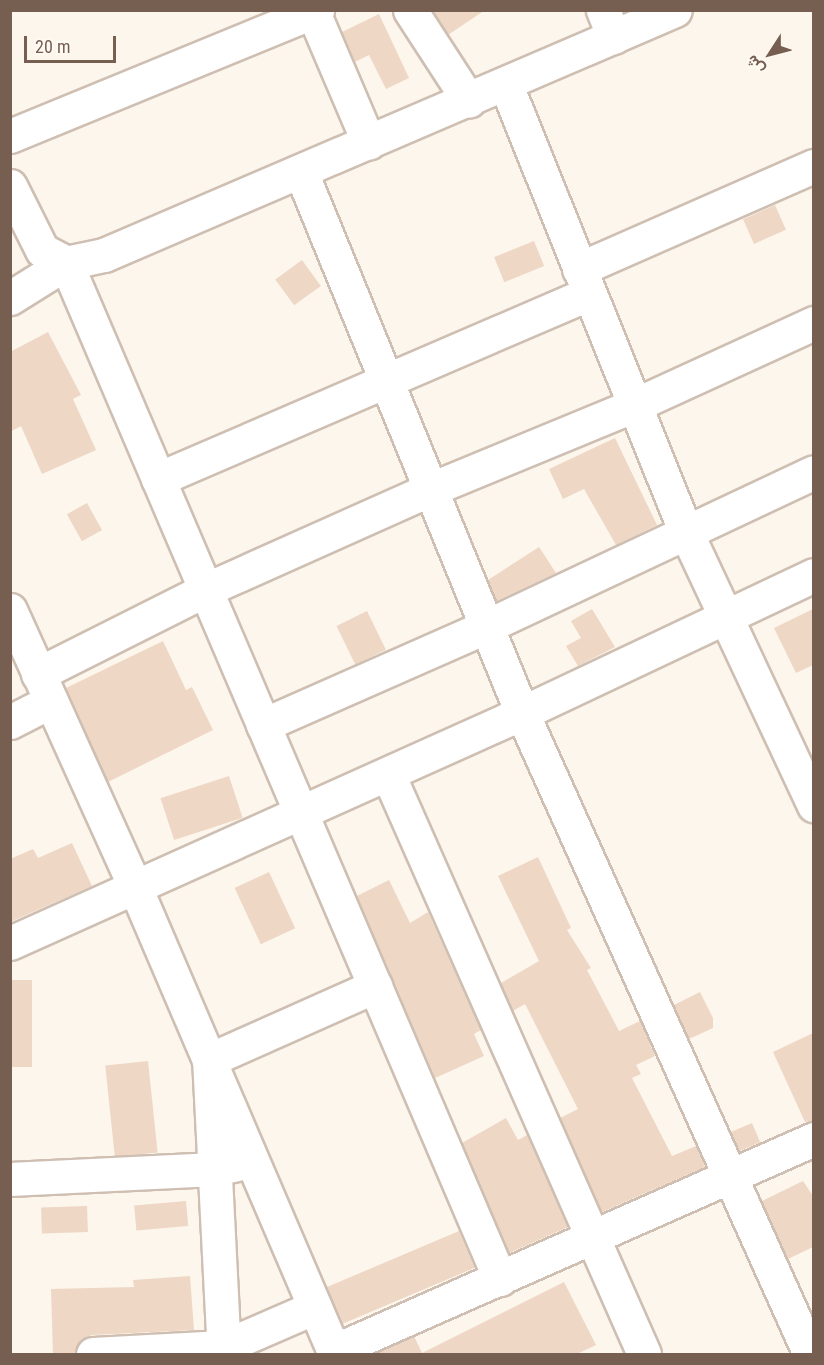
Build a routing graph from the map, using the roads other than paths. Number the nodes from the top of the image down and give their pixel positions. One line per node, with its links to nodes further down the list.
1 (410, 10): 6 (street)
2 (675, 10): 4 (street)
3 (315, 11): 7 (street); 8 (street)
4 (608, 24): 5 (street)
5 (506, 85): 6 (street); 13 (street)
6 (469, 101): 8 (street)
7 (10, 136)
8 (369, 143): 10 (street)
9 (813, 166): 13 (street)
10 (301, 172): 12 (street); 16 (street)
11 (10, 186): 12 (street)
12 (66, 263): 14 (street); 19 (street)
13 (584, 281): 16 (street); 17 (street)
14 (10, 298)
15 (813, 323): 17 (street)
16 (387, 381): 19 (street); 20 (street)
17 (634, 405): 20 (street); 21 (street)
18 (813, 472): 21 (street)
19 (158, 479): 23 (street)
20 (431, 489): 23 (street); 26 (street)
21 (685, 530): 25 (street); 26 (street)
22 (813, 575): 25 (street)
23 (205, 590): 27 (street); 30 (street)
24 (10, 610): 27 (street)
25 (724, 614): 28 (street); 32 (street)
26 (487, 626): 28 (street); 30 (street)
27 (44, 687): 29 (street); 34 (street)
28 (522, 713): 31 (street); 41 (street)
29 (10, 722)
30 (263, 725): 33 (street)
31 (388, 774): 33 (street); 43 (street)
32 (813, 805)
33 (301, 813): 34 (street); 36 (street)
34 (135, 887): 35 (street); 37 (street)
35 (10, 943)
36 (375, 986): 37 (street); 44 (street)
37 (209, 1060): 39 (street); 40 (street)
38 (813, 1139): 41 (street)
39 (252, 1160): 40 (street); 45 (street)
40 (214, 1169): 42 (street); 46 (street)
41 (731, 1178): 43 (street); 50 (street)
42 (10, 1179)
43 (592, 1238): 44 (street); 49 (street)
44 (500, 1279): 47 (street)
45 (315, 1307): 46 (street); 47 (street)
46 (223, 1351): 48 (street)
47 (335, 1353)
48 (93, 1354)
49 (644, 1354)
50 (810, 1354)

